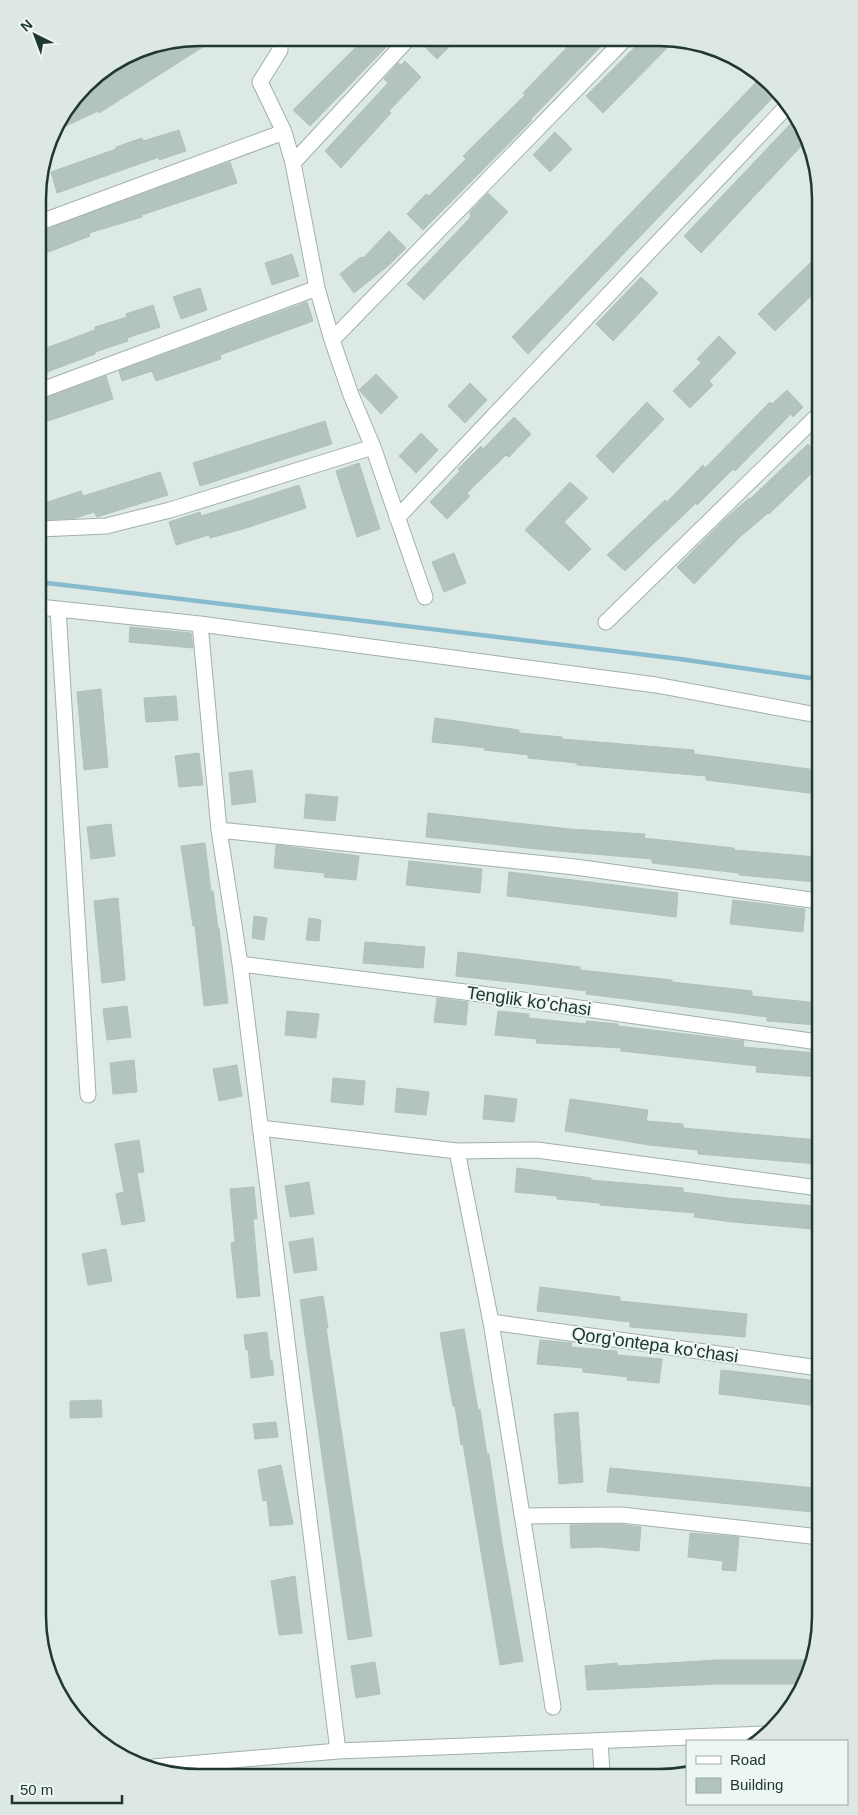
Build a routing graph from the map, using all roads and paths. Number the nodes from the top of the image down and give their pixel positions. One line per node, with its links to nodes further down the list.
1 (280, 46): 5 (street)
2 (402, 46): 6 (street)
3 (618, 46): 9 (street)
4 (783, 110): 13 (street)
5 (284, 132): 6 (street); 7 (street)
6 (293, 163): 8 (street)
7 (47, 219)
8 (317, 288): 9 (street); 10 (street)
9 (332, 340): 12 (street)
10 (47, 388)
11 (812, 421): 18 (street)
12 (373, 447): 13 (street); 14 (street)
13 (397, 518): 15 (street)
14 (47, 529)
15 (425, 597)
16 (47, 608): 17 (street)
17 (58, 609): 19 (street); 25 (street)
18 (606, 622)
19 (200, 624): 20 (street); 21 (street)
20 (812, 714)
21 (219, 830): 22 (street); 23 (street)
22 (812, 900)
23 (240, 964): 24 (street, Tenglik ko'chasi); 26 (street)
24 (811, 1041)
25 (88, 1094)
26 (260, 1128): 27 (street); 36 (street)
27 (457, 1151): 28 (street); 29 (street)
28 (811, 1187)
29 (491, 1322): 30 (street, Qorg'ontepa ko'chasi); 31 (street)
30 (811, 1367)
31 (522, 1516): 32 (street); 33 (street)
32 (811, 1536)
33 (553, 1707)
34 (755, 1734): 35 (street)
35 (600, 1740): 36 (street); 38 (street)
36 (338, 1751): 37 (street)
37 (168, 1766)
38 (602, 1769)

